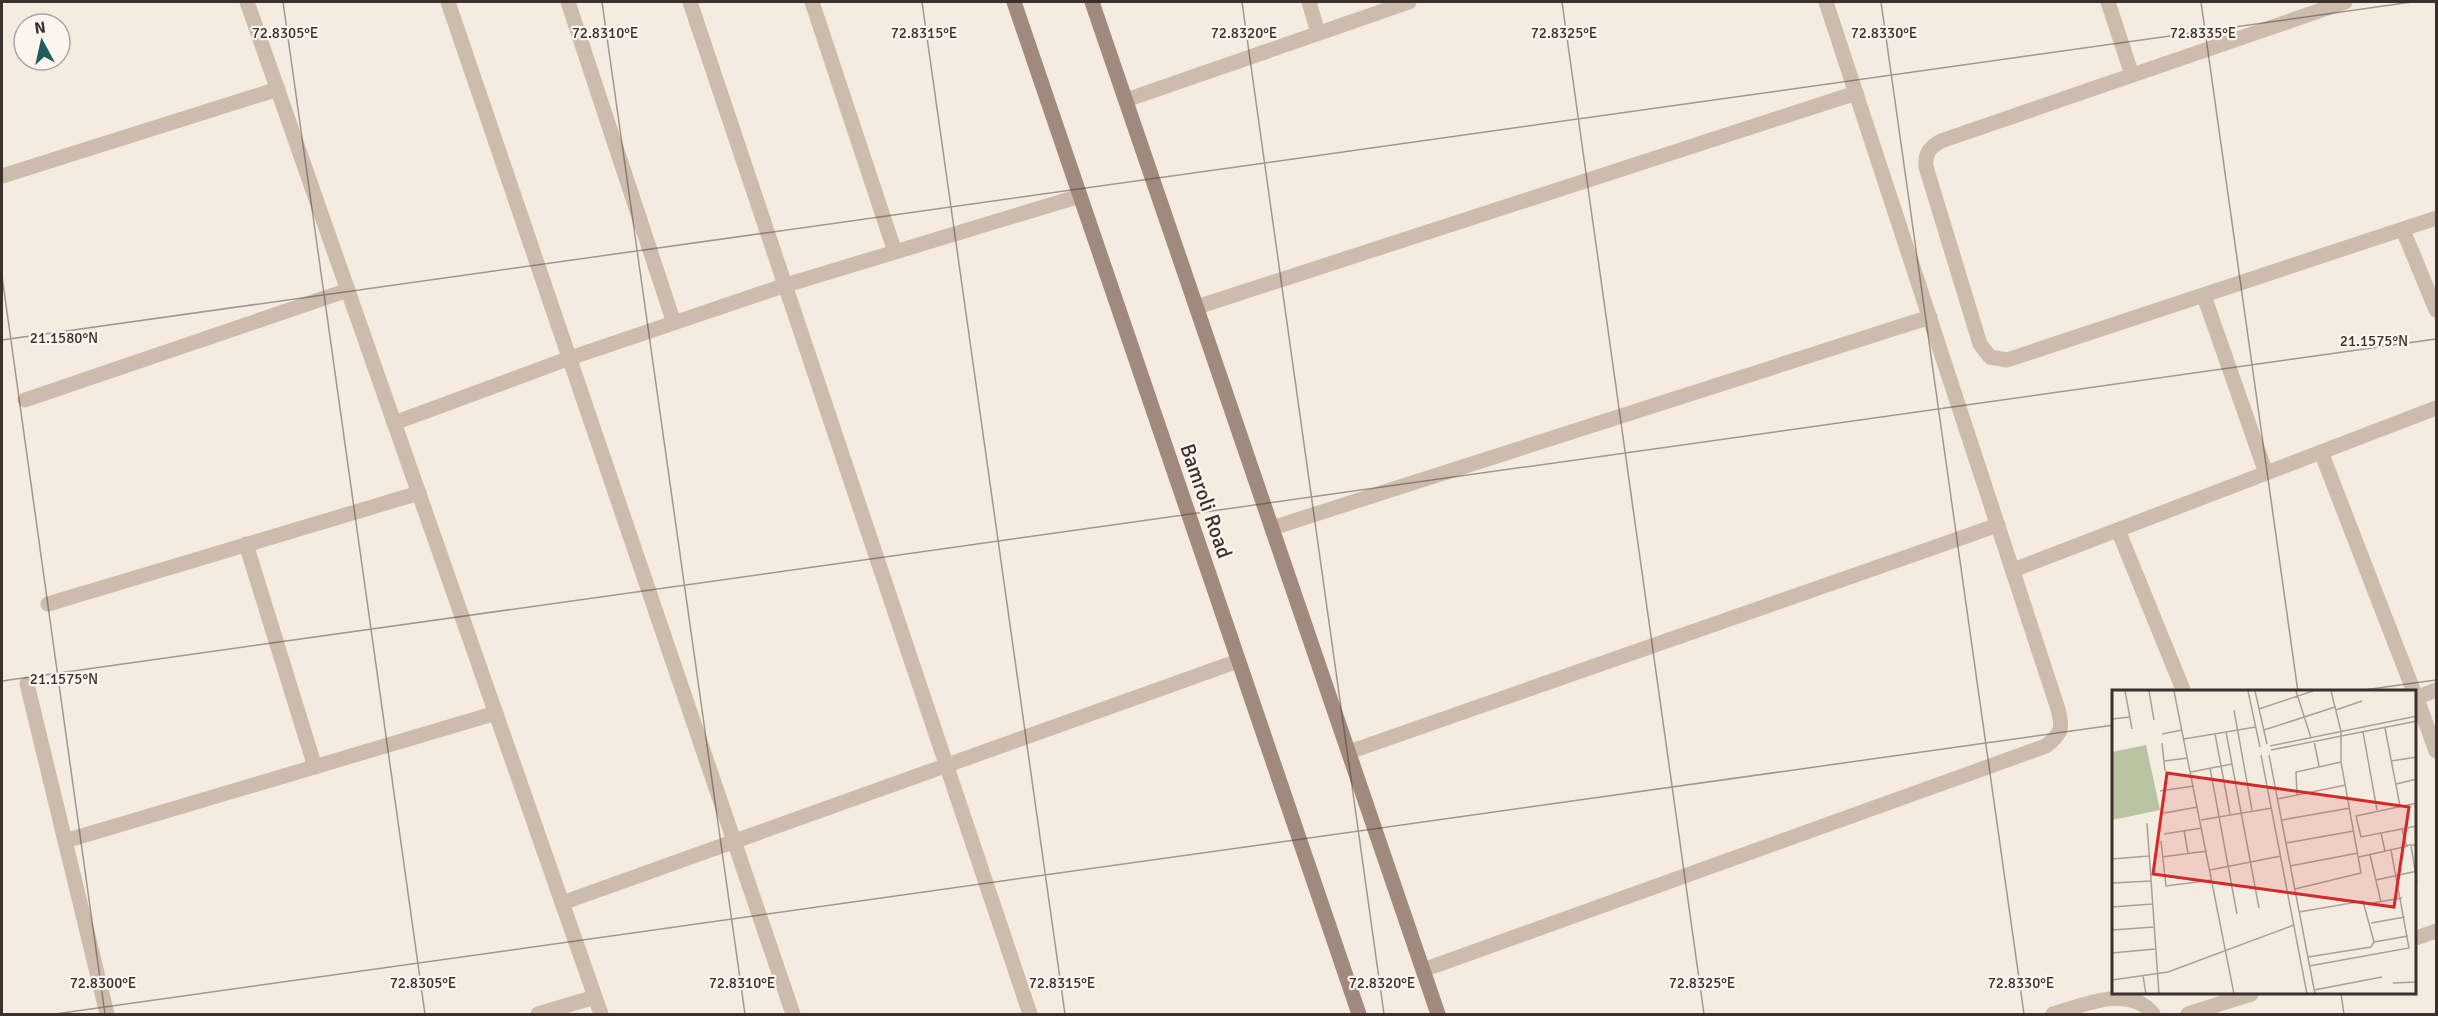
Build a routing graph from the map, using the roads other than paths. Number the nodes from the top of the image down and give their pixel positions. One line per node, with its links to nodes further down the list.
1 (247, 2): 15 (street)
2 (448, 2): 30 (street)
3 (568, 2): 29 (street)
4 (690, 2): 23 (street)
5 (812, 2): 22 (street)
6 (1014, 2): 19 (street, Bamroli Road)
7 (1092, 2): 17 (street)
8 (1309, 2): 13 (street)
9 (1409, 2): 13 (street)
10 (1826, 2): 16 (street)
11 (2108, 2): 14 (street)
12 (2345, 2): 14 (street)
13 (1318, 33): 17 (street)
14 (2132, 75): 25 (street)
15 (278, 89): 18 (street); 24 (street)
16 (1856, 93): 26 (street); 28 (street)
17 (1126, 100): 26 (street)
18 (2, 176)
19 (1080, 196): 22 (street); 43 (street, Bamroli Road)
20 (2436, 218): 21 (street)
21 (2403, 230): 25 (street); 27 (street)
22 (895, 252): 23 (street)
23 (786, 285): 29 (street); 53 (street)
24 (348, 290): 31 (street); 33 (street)
25 (2204, 296): 35 (street)
26 (1197, 307): 38 (street)
27 (2436, 310)
28 (1930, 317): 37 (street); 38 (street)
29 (674, 323): 30 (street)
30 (570, 358): 33 (street); 56 (street)
31 (25, 400)
32 (2436, 408): 34 (street)
33 (394, 423): 36 (street)
34 (2321, 452): 35 (street); 46 (street)
35 (2266, 473): 39 (street)
36 (419, 493): 40 (street); 50 (street)
37 (1998, 525): 41 (street); 52 (street)
38 (1272, 528): 52 (street)
39 (2118, 530): 41 (street); 45 (street)
40 (246, 544): 42 (street); 54 (street)
41 (2013, 570): 60 (street)
42 (48, 604)
43 (1238, 661): 53 (street); 68 (street, Bamroli Road)
44 (27, 684): 55 (street)
45 (2183, 690)
46 (2413, 690)
47 (2436, 690): 48 (street)
48 (2417, 697)
49 (2417, 700): 51 (street)
50 (496, 713): 54 (street); 57 (street)
51 (2436, 751)
52 (1349, 752): 60 (street)
53 (945, 764): 56 (street); 67 (street)
54 (315, 766): 55 (street)
55 (65, 841): 63 (street)
56 (734, 841): 57 (street); 66 (street)
57 (562, 903): 62 (street)
58 (2436, 931): 59 (street)
59 (2417, 937)
60 (1423, 970): 69 (street)
61 (2245, 995): 72 (street)
62 (595, 997): 64 (street); 65 (street)
63 (108, 1014)
64 (538, 1014)
65 (601, 1014)
66 (793, 1014)
67 (1030, 1014)
68 (1359, 1014)
69 (1438, 1014)
70 (2053, 1014): 71 (street)
71 (2153, 1014)
72 (2188, 1014)

